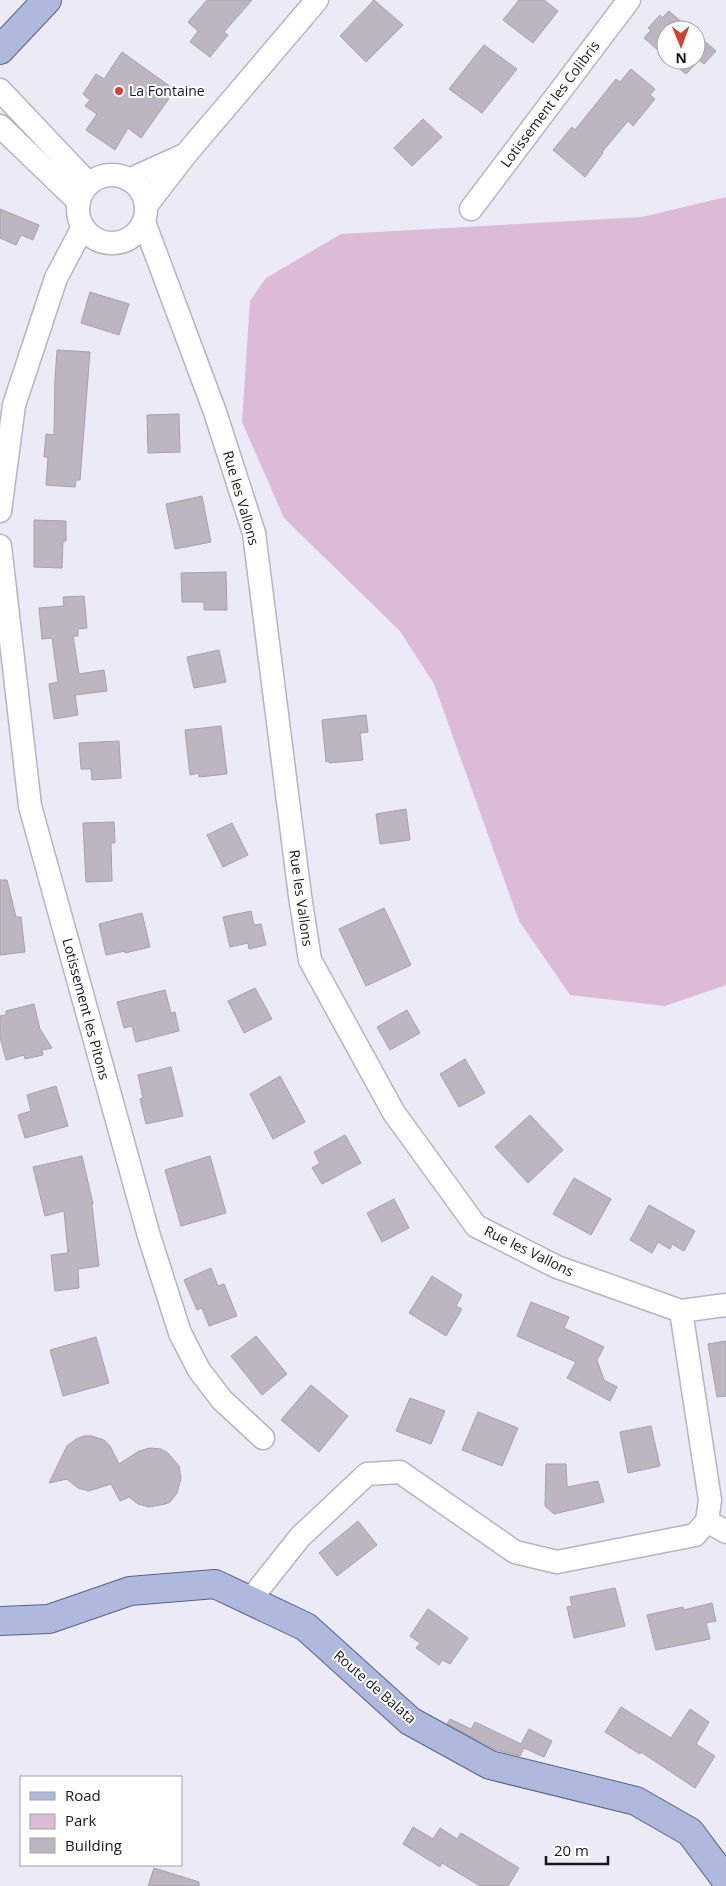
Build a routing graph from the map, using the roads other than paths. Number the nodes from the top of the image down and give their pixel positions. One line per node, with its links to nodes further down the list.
1 (47, 0): 4 (main road)
2 (317, 0): 7 (street)
3 (630, 0): 10 (street, Lotissement les Colibris)
4 (0, 50)
5 (0, 90): 9 (street)
6 (0, 126): 9 (street)
7 (186, 154): 8 (street); 11 (street)
8 (129, 180): 9 (street); 11 (street)
9 (84, 193): 12 (street)
10 (471, 209)
11 (145, 214): 13 (street); 14 (street, Rue les Vallons)
12 (83, 227): 13 (street); 15 (street)
13 (114, 242): 14 (street); 15 (street)
14 (163, 273): 19 (street, Rue les Vallons)
15 (56, 278): 16 (street)
16 (0, 511)
17 (0, 546): 20 (street, Lotissement les Pitons)
18 (726, 1305): 19 (street, Rue les Vallons)
19 (681, 1311): 21 (street)
20 (263, 1438)
21 (717, 1526): 22 (street)
22 (250, 1600): 23 (main road, Route de Balata); 24 (main road, Route de Balata)
23 (0, 1621)
24 (726, 1880)

